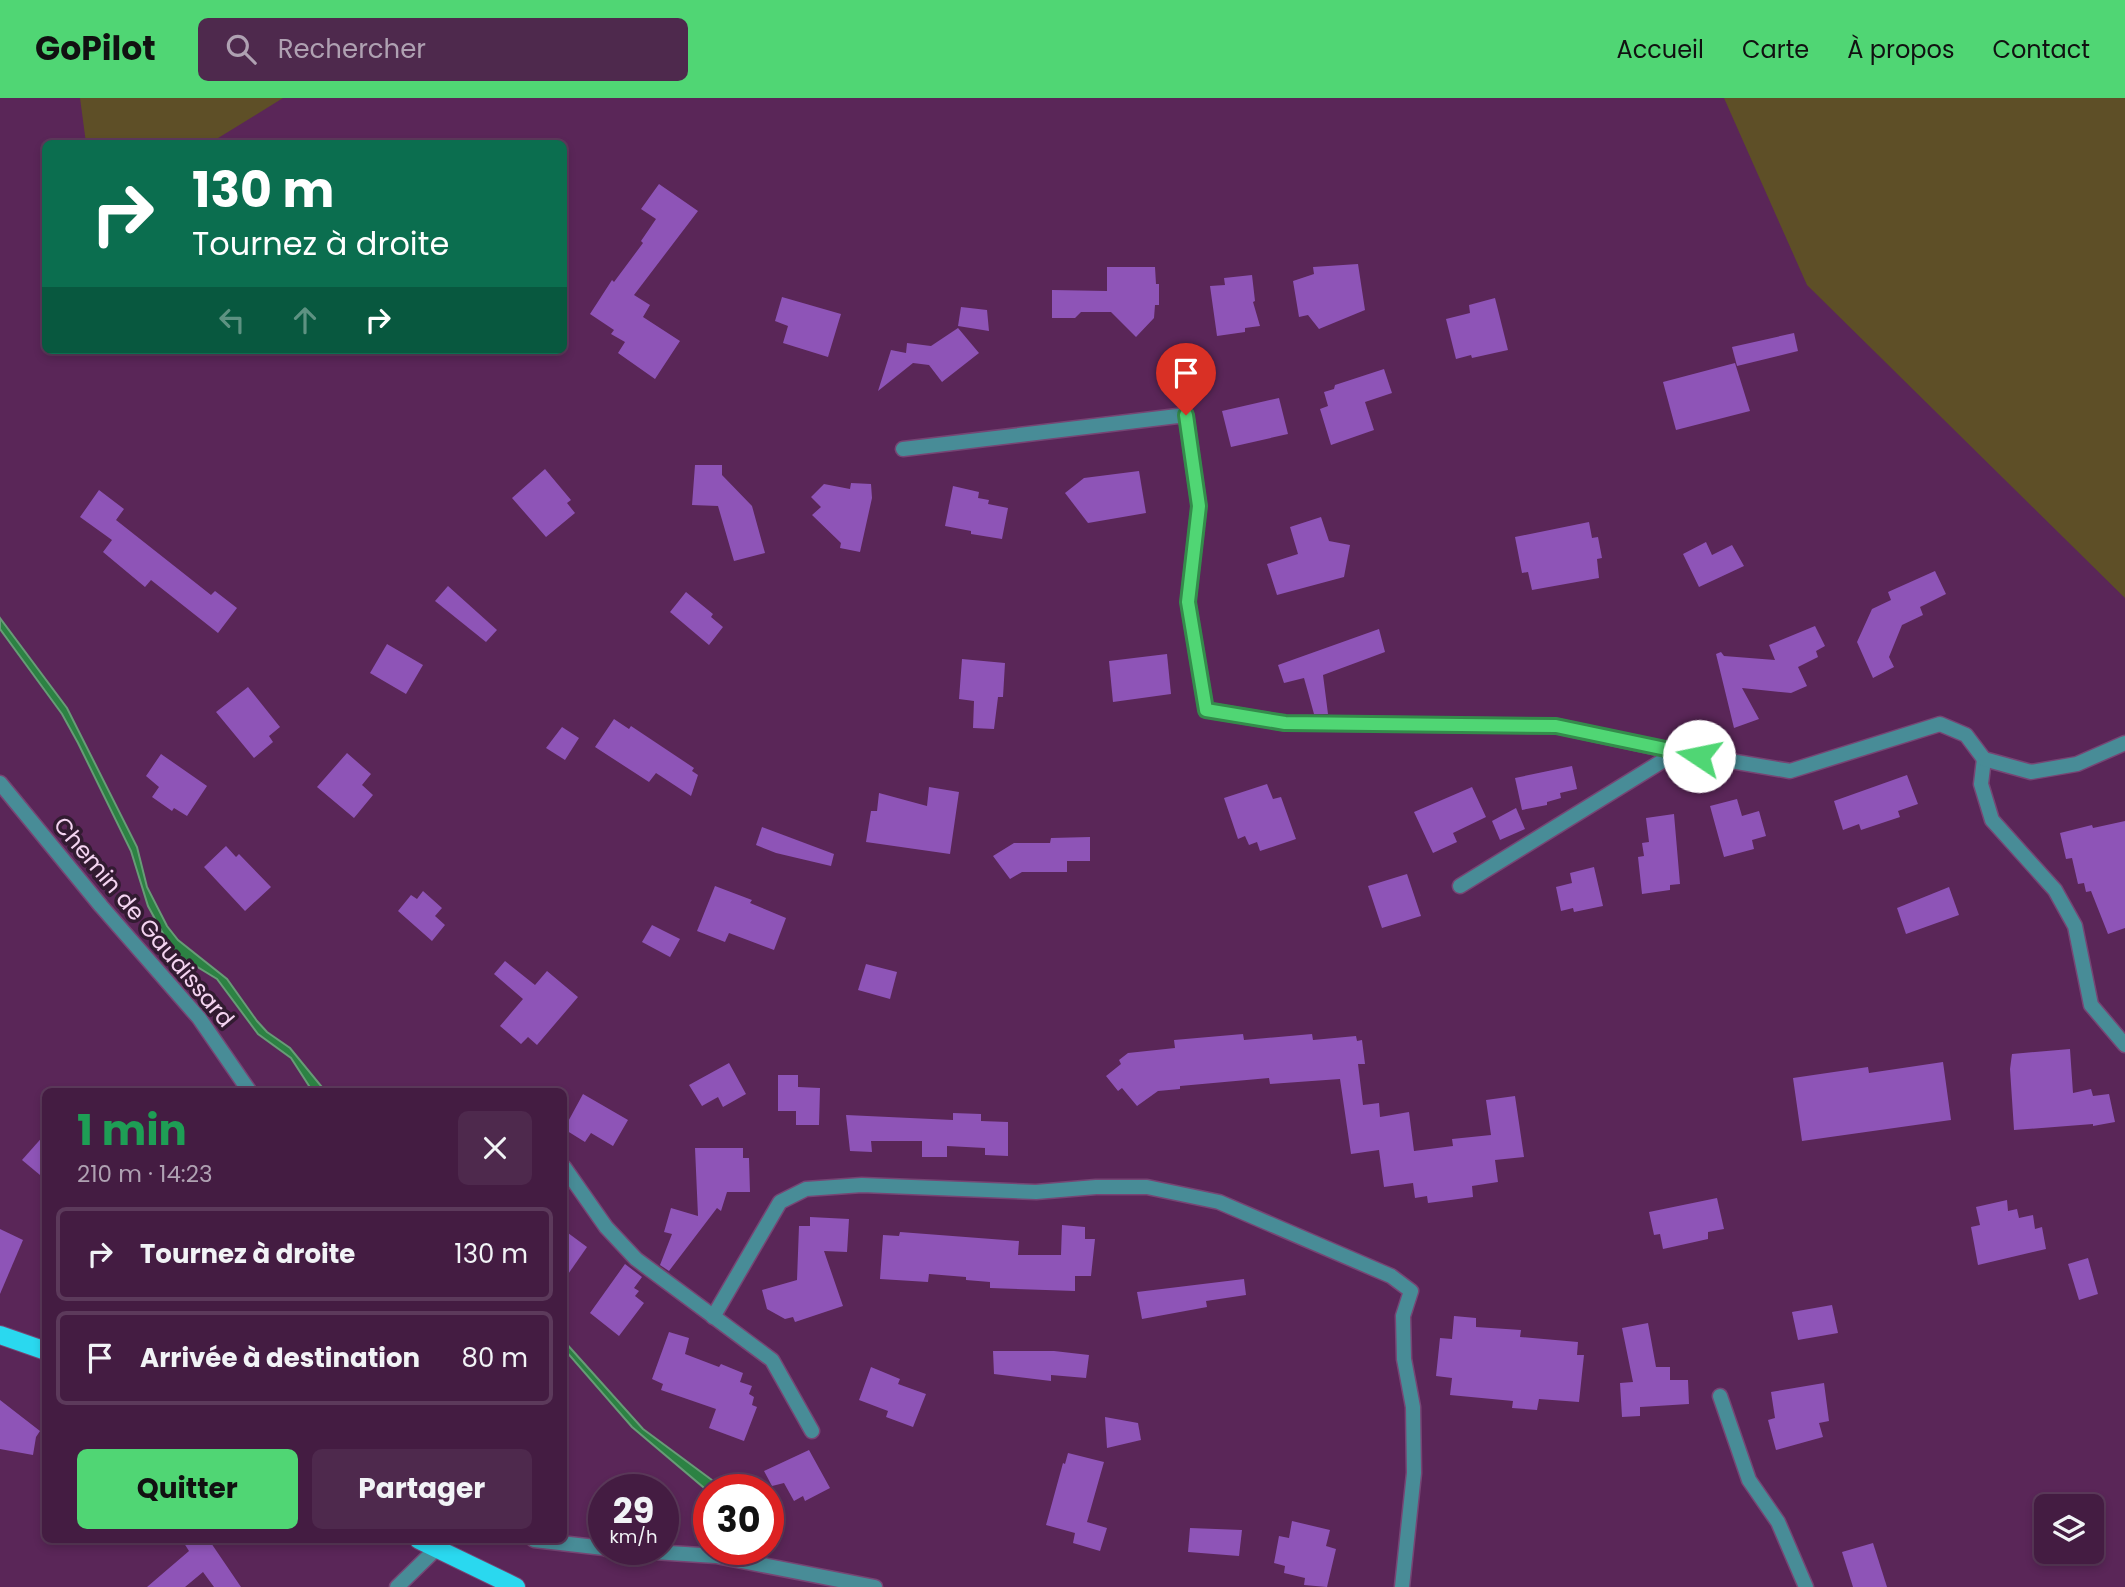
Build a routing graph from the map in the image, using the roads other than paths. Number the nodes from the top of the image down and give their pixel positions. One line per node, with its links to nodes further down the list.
1 (903, 449): 3 (street)
2 (2125, 743): 4 (street)
3 (1677, 752): 4 (street); 6 (street)
4 (1984, 759): 7 (street)
5 (0, 783): 8 (street, Chemin de Gaudissard)
6 (1460, 886)
7 (2125, 1045)
8 (247, 1088)
9 (567, 1171): 10 (street)
10 (713, 1317): 14 (street); 23 (street)
11 (0, 1335): 12 (main road)
12 (42, 1350)
13 (1720, 1396): 24 (street)
14 (812, 1431)
15 (425, 1543): 18 (main road)
16 (558, 1543): 17 (street)
17 (588, 1547)
18 (436, 1549): 20 (street); 21 (main road)
19 (679, 1554): 22 (street)
20 (397, 1587)
21 (516, 1587)
22 (875, 1587)
23 (1402, 1587)
24 (1806, 1587)

